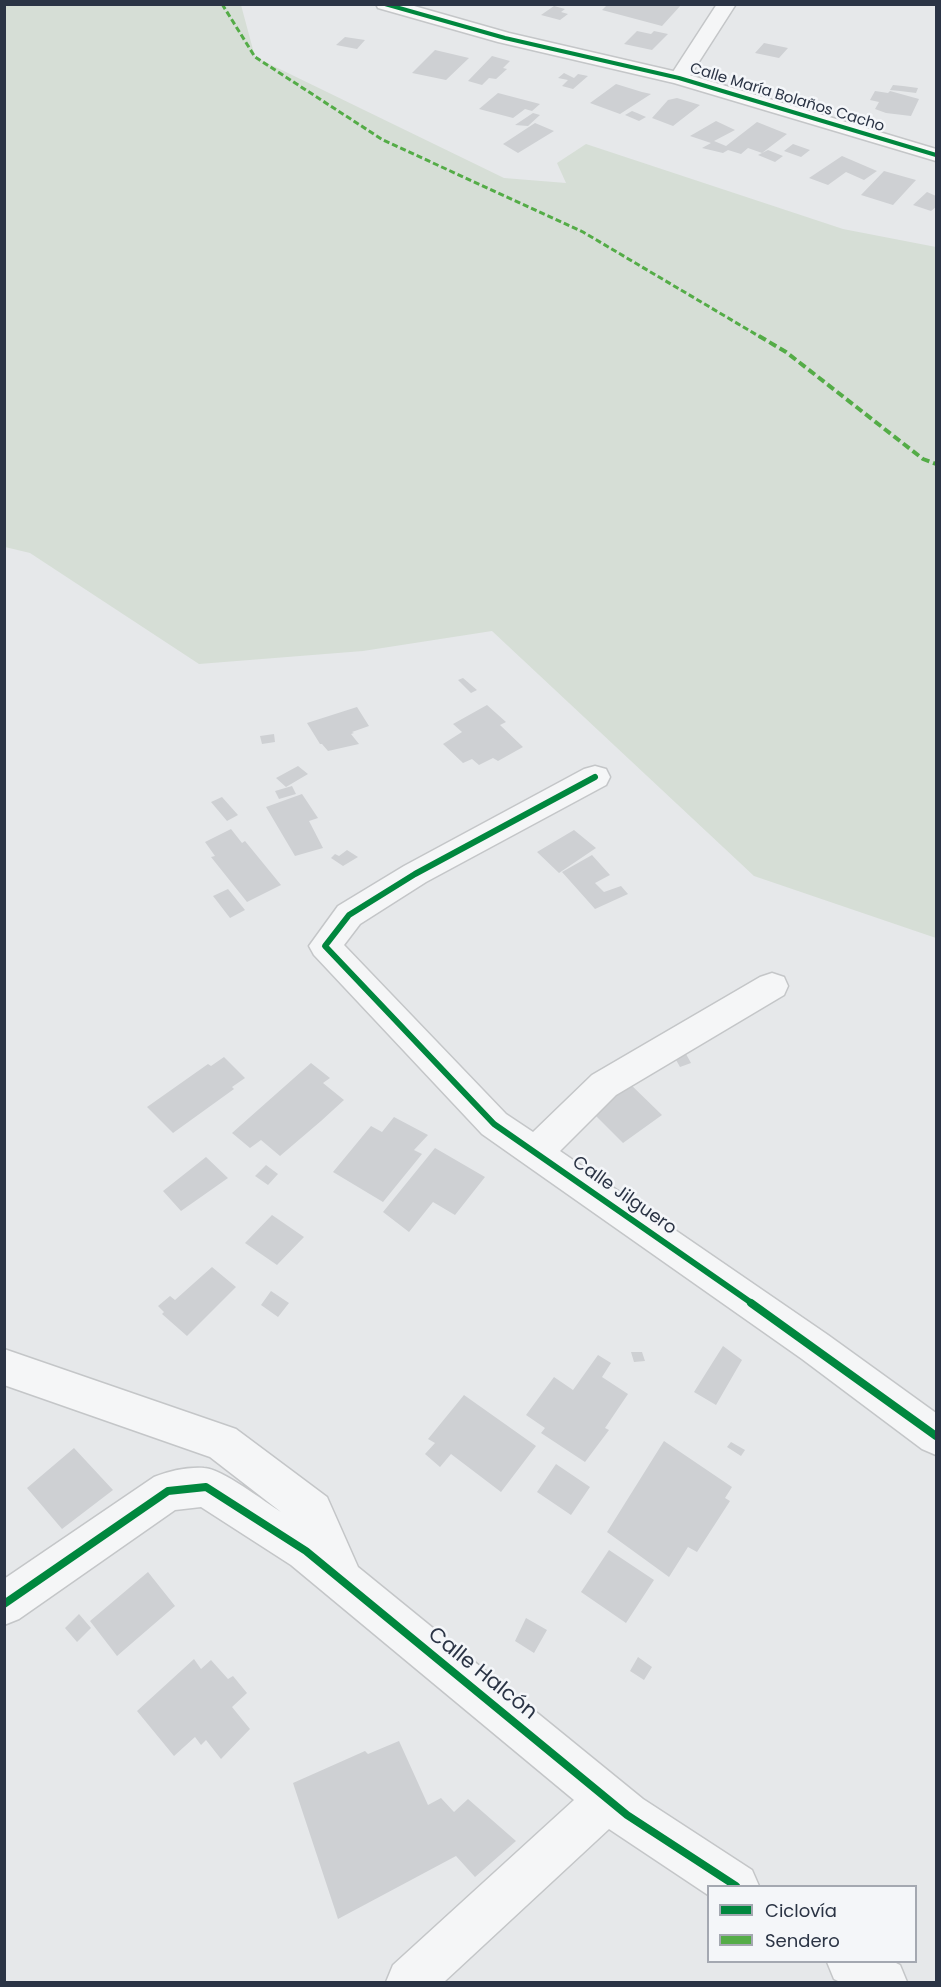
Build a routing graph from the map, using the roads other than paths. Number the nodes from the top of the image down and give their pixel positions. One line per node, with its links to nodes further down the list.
1 (386, 4): 3 (street, Calle María Bolaños Cacho)
2 (727, 4): 3 (street)
3 (679, 78): 4 (street, Calle María Bolaños Cacho)
4 (936, 155)
5 (595, 777): 7 (street, Calle Jilguero)
6 (772, 986): 7 (street)
7 (535, 1153): 9 (street, Calle Jilguero)
8 (4, 1367): 10 (street)
9 (936, 1436)
10 (344, 1583): 11 (street, Calle Halcón); 12 (street, Calle Halcón)
11 (4, 1604)
12 (608, 1799): 13 (street, Calle Halcón); 15 (street)
13 (733, 1885)
14 (853, 1963): 16 (street)
15 (410, 1983)
16 (883, 1983)

